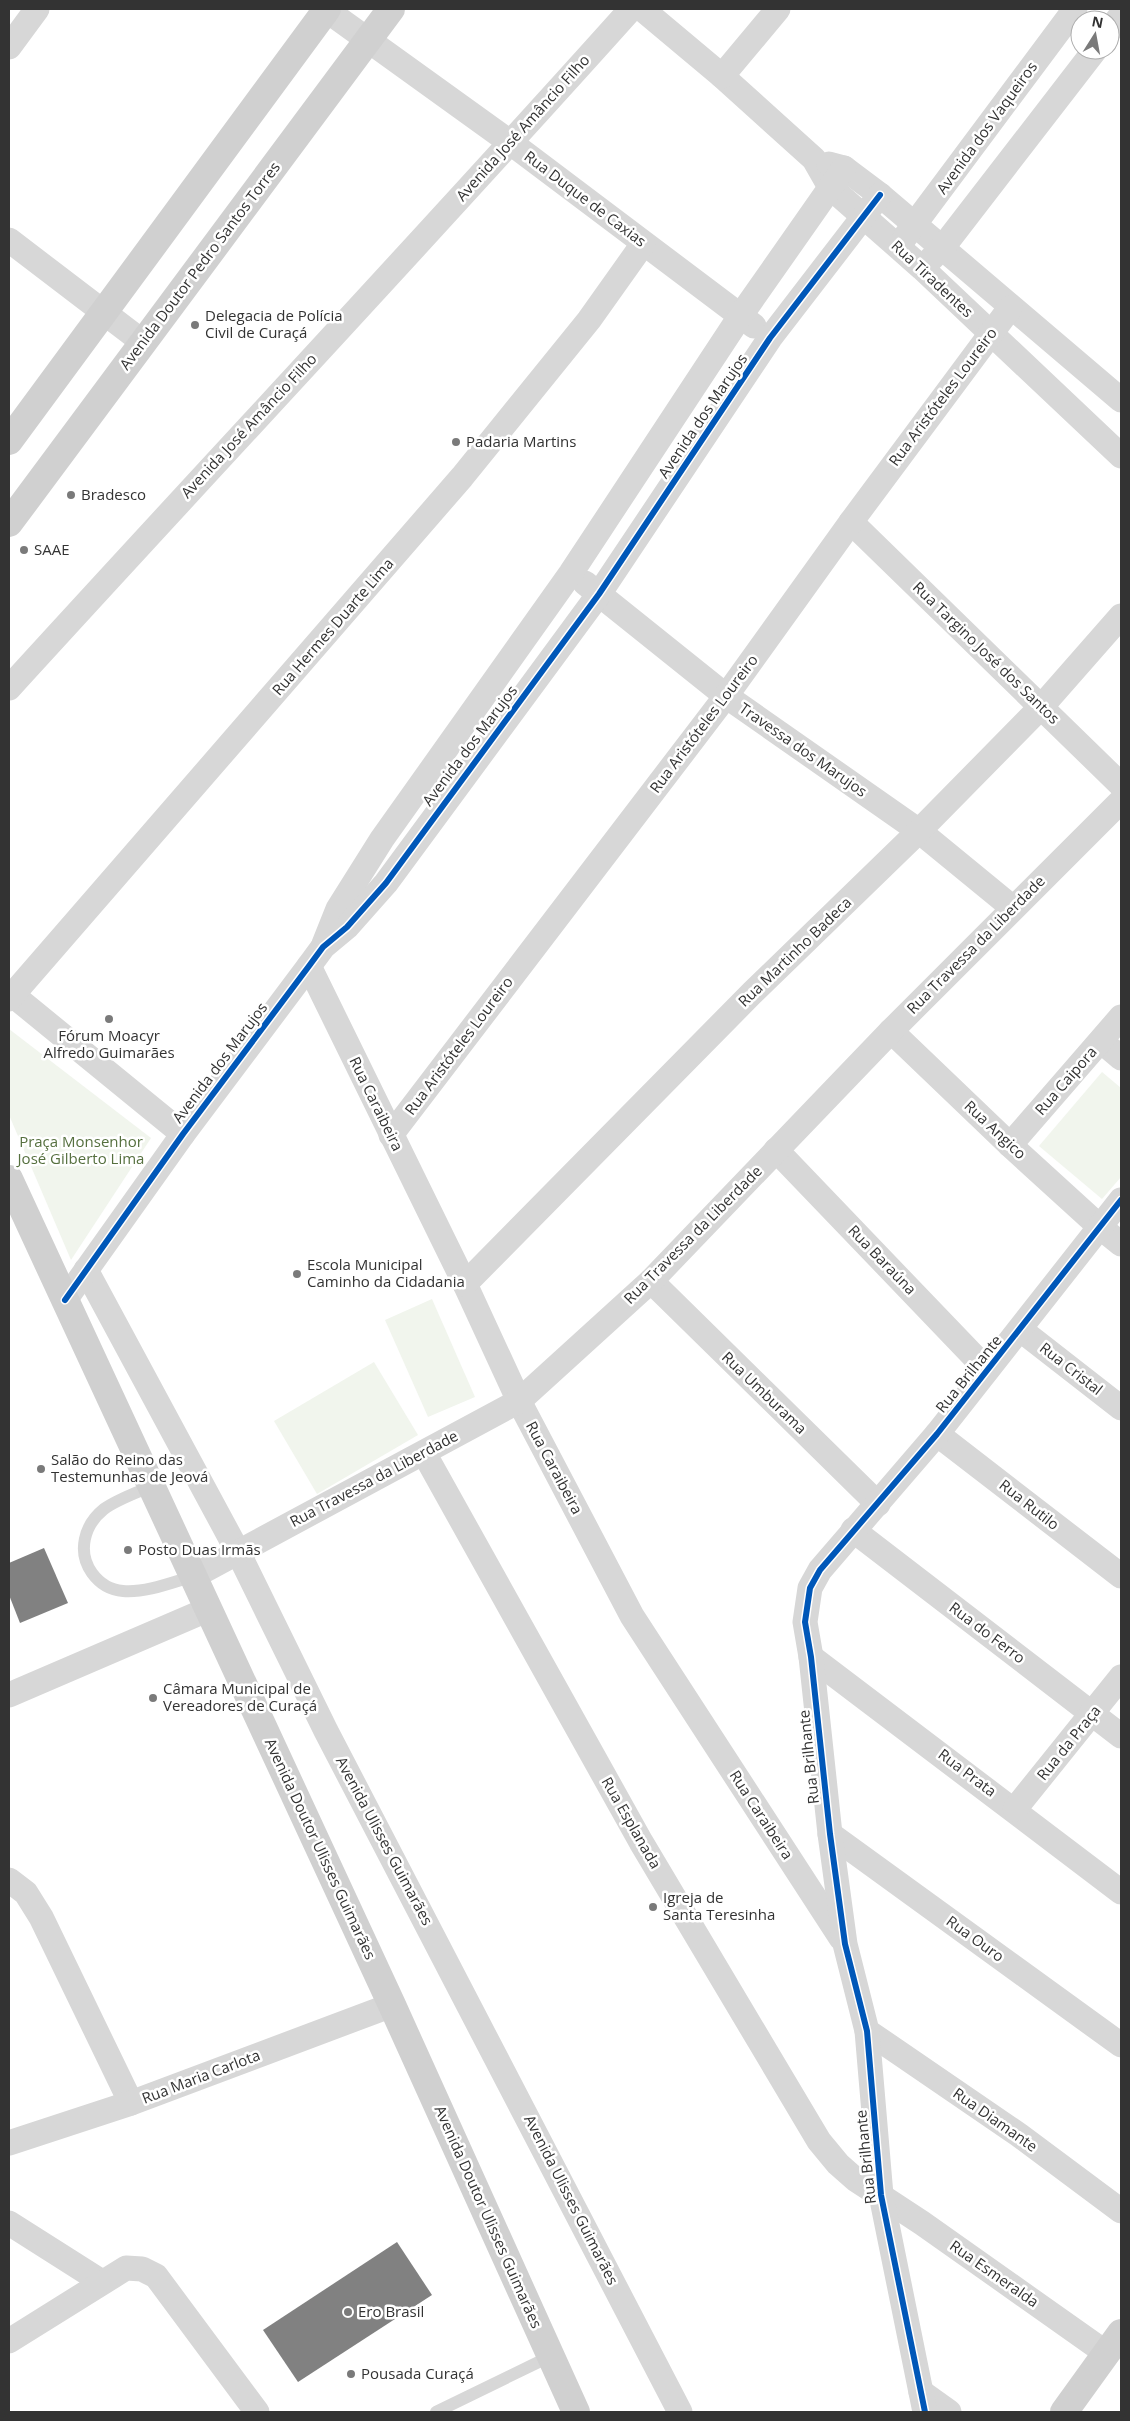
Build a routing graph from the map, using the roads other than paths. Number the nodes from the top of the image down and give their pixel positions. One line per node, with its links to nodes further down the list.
1 (37, 9): 9 (street)
2 (326, 9): 8 (street, Rua Duque de Caxias); 23 (main road)
3 (391, 9): 8 (main road, Avenida Doutor Pedro Santos Torres)
4 (631, 9): 12 (street, Avenida José Amâncio Filho)
5 (642, 9): 11 (street, Rua Tiradentes)
6 (778, 9): 11 (street)
7 (1075, 9): 16 (street, Avenida dos Vaqueiros)
8 (368, 40): 12 (street, Rua Duque de Caxias); 27 (main road, Avenida Doutor Pedro Santos Torres)
9 (9, 47)
10 (1087, 60): 20 (street)
11 (722, 76): 13 (street, Rua Tiradentes)
12 (511, 143): 18 (street, Rua Duque de Caxias); 36 (street, Avenida José Amâncio Filho)
13 (837, 178): 14 (street, Rua Tiradentes); 15 (street, Rua Tiradentes); 24 (street, Avenida dos Marujos)
14 (880, 195): 15 (street, Avenida dos Marujos); 16 (street, Rua Tiradentes)
15 (862, 216): 19 (street, Rua Tiradentes); 26 (street, Avenida dos Marujos)
16 (916, 225): 19 (street, Avenida dos Vaqueiros); 20 (street, Rua Tiradentes)
17 (9, 240): 23 (street)
18 (643, 244): 24 (street, Rua Duque de Caxias); 44 (street, Rua Hermes Duarte Lima)
19 (897, 246): 21 (street, Rua Tiradentes)
20 (943, 247): 21 (street); 22 (street, Rua Tiradentes)
21 (922, 268): 25 (street, Rua Tiradentes)
22 (1010, 308): 25 (street, Rua Aristóteles Loureiro); 28 (street, Rua Tiradentes)
23 (104, 313): 27 (street); 29 (main road)
24 (741, 315): 26 (street, Rua Duque de Caxias); 33 (street, Avenida dos Marujos)
25 (990, 334): 30 (street, Rua Tiradentes); 31 (street, Rua Aristóteles Loureiro)
26 (770, 338): 34 (street, Avenida dos Marujos)
27 (144, 343): 32 (main road, Avenida Doutor Pedro Santos Torres)
28 (1121, 400)
29 (9, 440)
30 (1117, 442)
31 (851, 522): 37 (street, Rua Aristóteles Loureiro); 38 (street, Rua Targino José dos Santos)
32 (9, 523)
33 (571, 573): 34 (street, Travessa dos Marujos); 43 (street, Avenida dos Marujos)
34 (599, 594): 37 (street, Travessa dos Marujos); 43 (street, Avenida dos Marujos)
35 (1121, 616): 38 (street, Rua Martinho Badeca)
36 (9, 688)
37 (726, 696): 41 (street, Travessa dos Marujos); 50 (street, Rua Aristóteles Loureiro)
38 (1042, 706): 39 (street, Rua Targino José dos Santos); 41 (street, Rua Martinho Badeca)
39 (1121, 785)
40 (1121, 801): 42 (street, Rua Travessa da Liberdade)
41 (919, 831): 42 (street, Travessa dos Marujos); 59 (street, Rua Martinho Badeca)
42 (1013, 908): 46 (street, Rua Travessa da Liberdade)
43 (316, 956): 49 (street, Avenida dos Marujos); 50 (street, Rua Caraibeira)
44 (10, 996): 49 (street)
45 (1121, 1017): 47 (street, Rua Caipora)
46 (891, 1031): 51 (street, Rua Angico); 52 (street, Rua Travessa da Liberdade)
47 (1101, 1041): 48 (street); 51 (street, Rua Caipora)
48 (1121, 1058)
49 (183, 1134): 57 (street, Avenida dos Marujos)
50 (391, 1135): 59 (street, Rua Caraibeira)
51 (1010, 1145): 55 (street, Rua Angico)
52 (776, 1150): 58 (street, Rua Travessa da Liberdade); 62 (street, Rua Baraúna)
53 (9, 1179): 60 (main road, Avenida Doutor Ulisses Guimarães)
54 (1121, 1200): 55 (street, Rua Brilhante)
55 (1100, 1227): 56 (street, Rua Angico); 61 (street, Rua Brilhante)
56 (1121, 1244)
57 (86, 1270): 60 (street, Avenida dos Marujos); 70 (street, Avenida Ulisses Guimarães)
58 (650, 1282): 63 (street, Rua Travessa da Liberdade); 68 (street, Rua Umburama)
59 (465, 1284): 63 (street, Rua Caraibeira)
60 (65, 1300): 67 (main road, Avenida Doutor Ulisses Guimarães)
61 (1020, 1330): 62 (street, Rua Brilhante); 64 (street, Rua Cristal)
62 (987, 1370): 65 (street, Rua Brilhante)
63 (519, 1401): 66 (street, Rua Travessa da Liberdade); 83 (street, Rua Caraibeira)
64 (1121, 1408)
65 (937, 1434): 68 (street, Rua Brilhante); 72 (street, Rua Rutilo)
66 (424, 1453): 70 (street, Rua Travessa da Liberdade); 89 (street, Rua Esplanada)
67 (152, 1486): 71 (main road, Avenida Doutor Ulisses Guimarães); 71 (lane)
68 (878, 1504): 69 (street, Rua Brilhante)
69 (853, 1530): 74 (street, Rua Brilhante); 77 (street, Rua do Ferro)
70 (238, 1552): 71 (street, Rua Travessa da Liberdade); 100 (street, Avenida Ulisses Guimarães)
71 (194, 1576): 73 (main road, Avenida Doutor Ulisses Guimarães)
72 (1121, 1576)
73 (209, 1609): 76 (street); 84 (main road, Avenida Doutor Ulisses Guimarães)
74 (811, 1657): 79 (street, Rua Prata); 80 (street, Rua Brilhante)
75 (1121, 1677): 77 (street, Rua da Praça)
76 (9, 1694)
77 (1093, 1714): 78 (street, Rua do Ferro); 79 (street, Rua da Praça)
78 (1121, 1736)
79 (1015, 1810): 82 (street, Rua Prata)
80 (830, 1834): 83 (street, Rua Brilhante); 86 (street, Rua Ouro)
81 (9, 1880): 87 (street)
82 (1121, 1892)
83 (845, 1944): 85 (street, Rua Brilhante)
84 (392, 2005): 87 (street, Rua Maria Carlota); 95 (main road, Avenida Doutor Ulisses Guimarães)
85 (868, 2031): 89 (street, Rua Brilhante); 90 (street, Rua Diamante)
86 (1121, 2045)
87 (131, 2104): 88 (street, Rua Maria Carlota)
88 (9, 2143)
89 (881, 2195): 94 (street, Rua Esmeralda); 96 (street, Rua Brilhante)
90 (1121, 2210)
91 (9, 2224): 92 (street)
92 (102, 2282): 93 (street); 97 (street)
93 (9, 2341)
94 (1114, 2343): 102 (main road)
95 (551, 2356): 98 (lane); 99 (main road, Avenida Doutor Ulisses Guimarães)
96 (923, 2402): 101 (street)
97 (257, 2412)
98 (436, 2412)
99 (576, 2412)
100 (680, 2412)
101 (949, 2412)
102 (1064, 2412)

